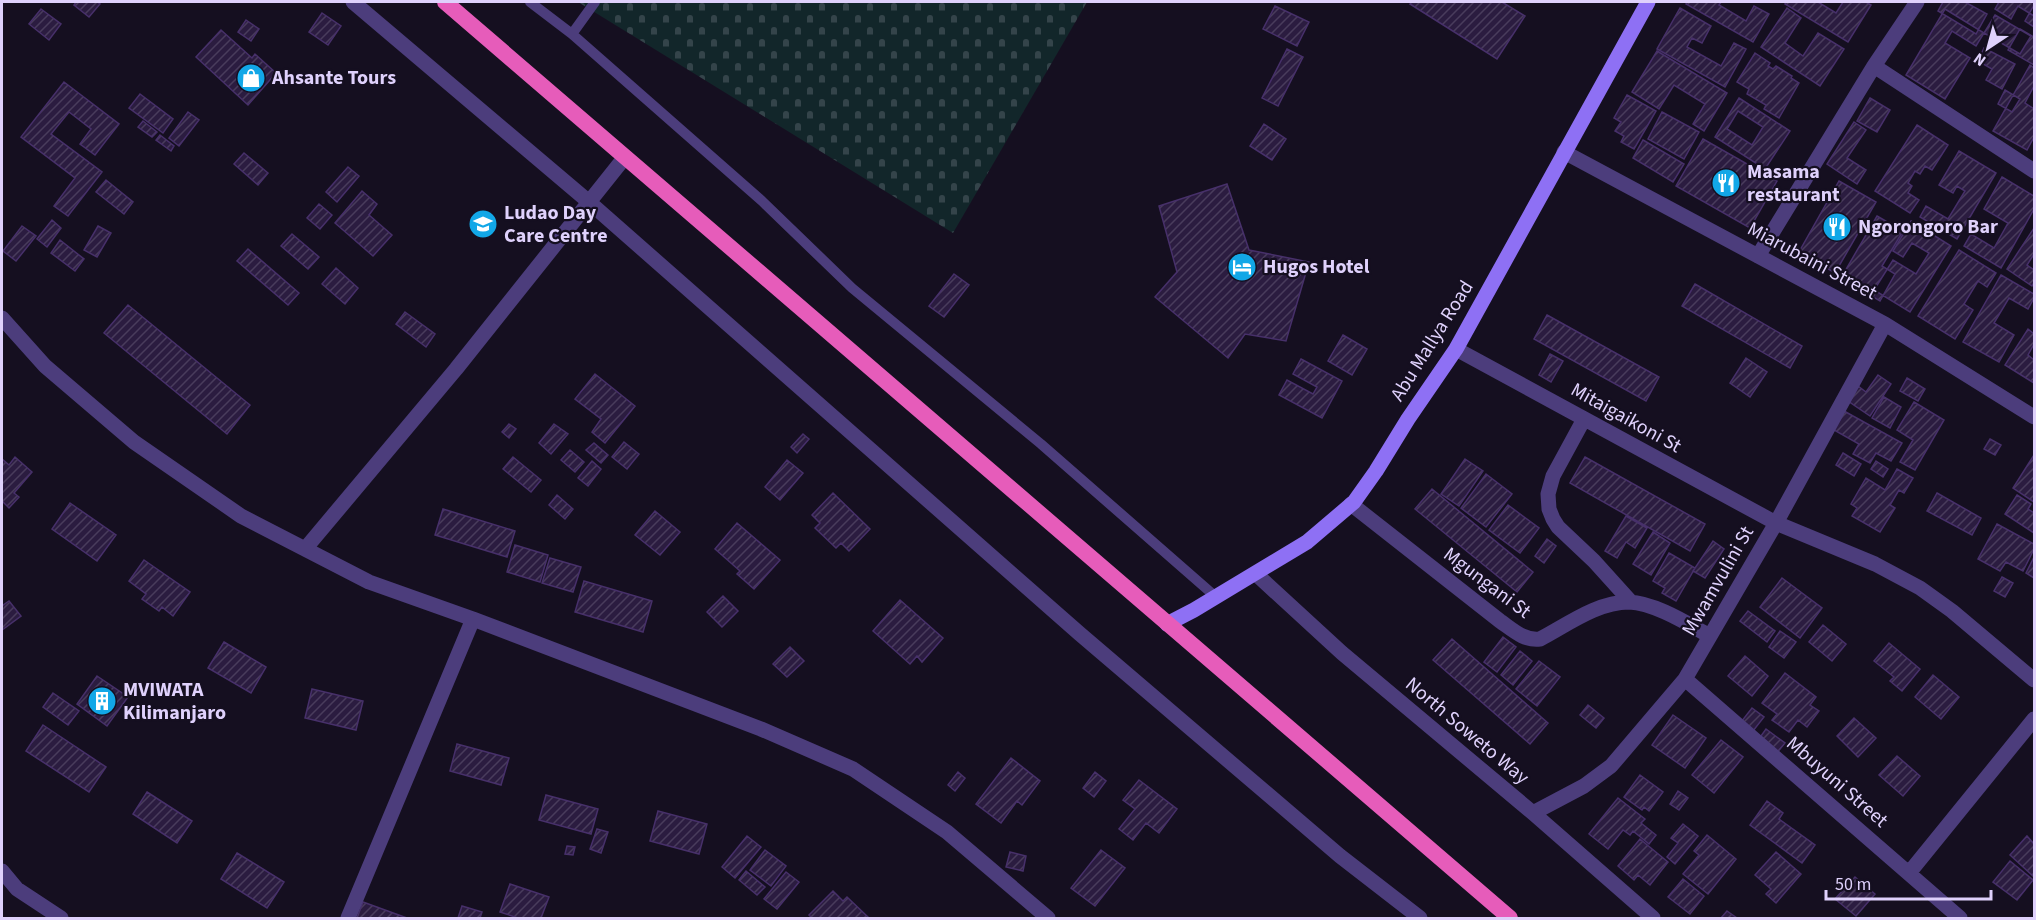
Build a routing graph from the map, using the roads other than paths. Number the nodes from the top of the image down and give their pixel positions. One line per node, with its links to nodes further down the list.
1 (353, 2): 12 (street)
2 (445, 2): 10 (highway)
3 (530, 2): 7 (lane)
4 (595, 2): 7 (lane)
5 (1648, 2): 9 (main road, Abu Mallya Road)
6 (1917, 2): 8 (street)
7 (572, 34): 23 (lane)
8 (1874, 66): 11 (street); 13 (street)
9 (1564, 152): 13 (street, Miarubaini Street); 16 (main road, Abu Mallya Road)
10 (625, 157): 12 (street); 26 (highway)
11 (2034, 171)
12 (589, 202): 21 (street); 37 (street)
13 (1758, 256): 15 (street, Miarubaini Street)
14 (2, 318): 21 (street)
15 (1885, 324): 17 (street, Miarubaini Street); 20 (street, Mwamvulini St)
16 (1456, 349): 18 (street, Mitaigaikoni St); 19 (main road, Abu Mallya Road)
17 (2034, 417)
18 (1584, 419): 20 (street, Mitaigaikoni St); 24 (street)
19 (1351, 504): 22 (main road, Abu Mallya Road); 24 (street, Mgungani St)
20 (1776, 524): 27 (street, Mwamvulini St); 29 (street, Mitaigaikoni St)
21 (305, 549): 25 (street)
22 (1256, 574): 23 (main road, Abu Mallya Road); 31 (street, North Soweto Way)
23 (1216, 597): 26 (main road, Abu Mallya Road)
24 (1630, 602): 27 (street, Mgungani St)
25 (473, 618): 35 (street); 36 (street)
26 (1167, 624): 38 (highway)
27 (1710, 636): 28 (street, Mwamvulini St)
28 (1685, 679): 31 (street, Mwamvulini St); 33 (street, Mbuyuni Street)
29 (2034, 680)
30 (2034, 719): 33 (street)
31 (1533, 813): 39 (street, North Soweto Way)
32 (2, 871): 34 (street)
33 (1909, 873): 40 (street, Mbuyuni Street)
34 (60, 918)
35 (348, 918)
36 (1048, 918)
37 (1420, 918)
38 (1510, 918)
39 (1653, 918)
40 (1960, 918)

